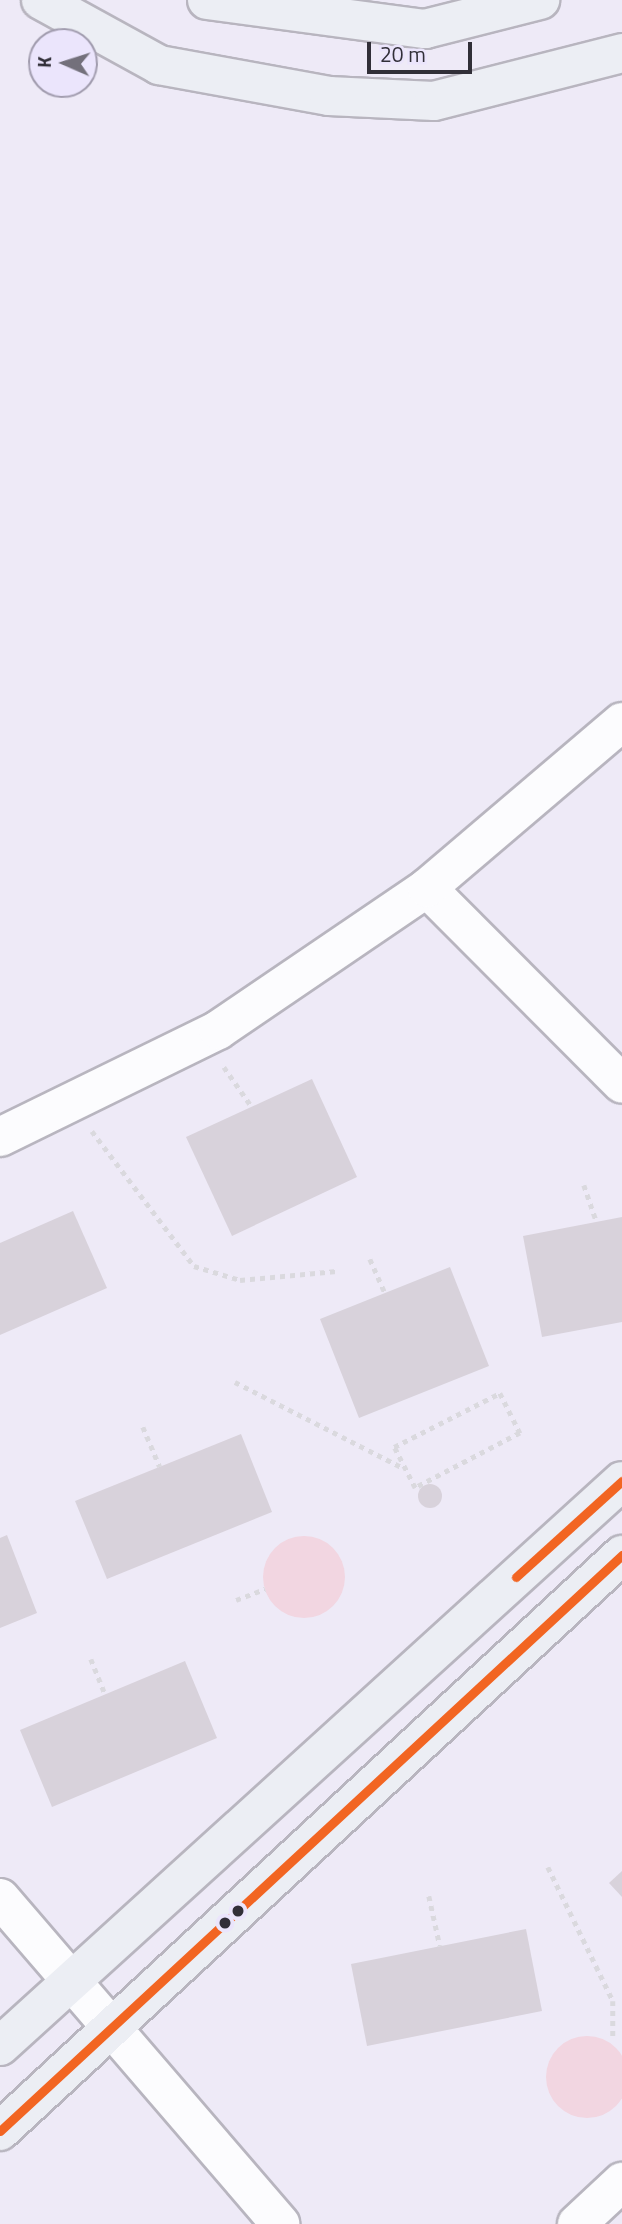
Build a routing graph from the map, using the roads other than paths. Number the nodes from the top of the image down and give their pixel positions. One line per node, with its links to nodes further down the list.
1 (41, 0): 4 (main road)
2 (207, 0): 3 (main road)
3 (540, 0)
4 (622, 53)
5 (622, 722): 6 (street)
6 (427, 888): 7 (street); 8 (street)
7 (622, 1084)
8 (0, 1137)
9 (622, 1481): 12 (main road)
10 (622, 1555): 13 (main road)
11 (0, 1898): 12 (street)
12 (70, 1982): 13 (street); 14 (main road)
13 (109, 2029): 15 (main road); 17 (street)
14 (0, 2046)
15 (0, 2131)
16 (622, 2182): 18 (street)
17 (280, 2224)
18 (577, 2224)

